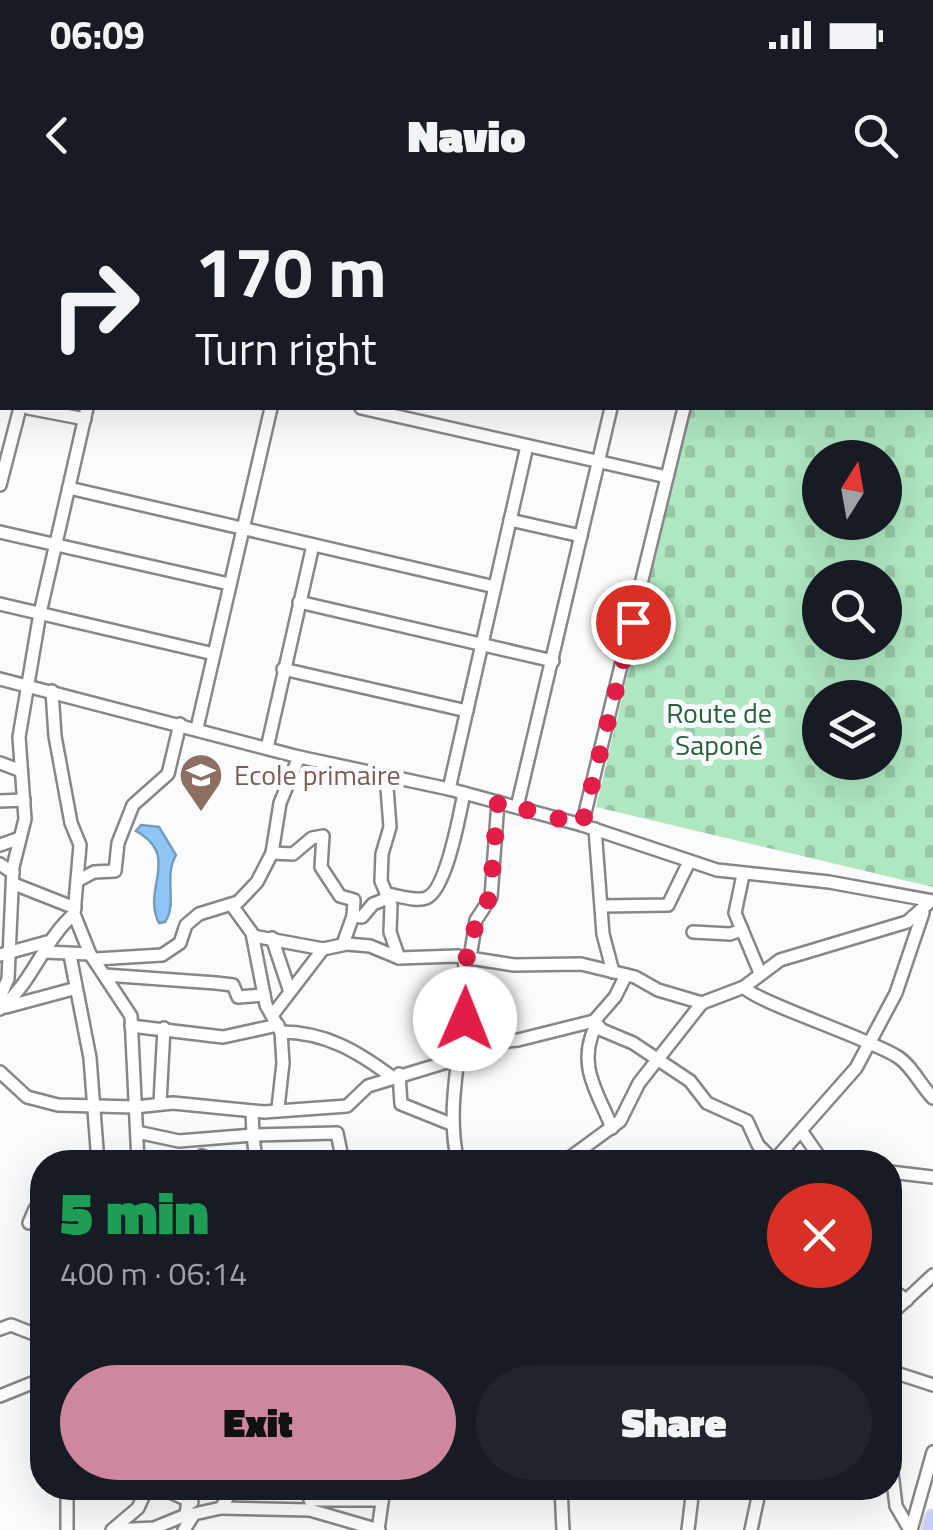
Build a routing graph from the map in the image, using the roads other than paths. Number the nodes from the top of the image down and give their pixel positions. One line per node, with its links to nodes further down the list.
1 (19, 410): 11 (street)
2 (51, 410): 7 (street)
3 (271, 410): 16 (street)
4 (380, 410): 8 (street)
5 (610, 410): 10 (street)
6 (684, 410): 12 (street)
7 (86, 413): 14 (street)
8 (418, 414): 9 (street)
9 (526, 446): 10 (street); 15 (street)
10 (598, 462): 12 (street); 18 (street)
11 (1, 471): 13 (street)
12 (667, 477): 47 (street)
13 (0, 485)
14 (69, 488): 16 (street); 19 (street)
15 (510, 520): 18 (street); 22 (street)
16 (243, 528): 20 (street); 21 (street)
17 (0, 532): 19 (street)
18 (581, 536): 28 (street)
19 (57, 544): 21 (street); 25 (street)
20 (313, 545): 22 (street); 23 (street)
21 (230, 584): 27 (street)
22 (495, 587): 26 (street)
23 (299, 602): 26 (street); 29 (street)
24 (0, 604): 25 (street)
25 (40, 613): 27 (street); 31 (street)
26 (482, 644): 28 (street); 33 (street)
27 (214, 654): 35 (street)
28 (553, 661): 46 (street)
29 (282, 669): 33 (street); 36 (street)
30 (0, 679): 31 (street)
31 (27, 684): 32 (street); 39 (street)
32 (52, 691): 34 (street); 55 (street)
33 (466, 711): 41 (street)
34 (180, 724): 35 (street); 55 (street)
35 (197, 728): 36 (street)
36 (267, 748): 37 (street)
37 (299, 757): 40 (street); 50 (street)
38 (0, 763): 39 (street)
39 (19, 770): 44 (street)
40 (386, 776): 41 (street); 56 (street)
41 (449, 788): 42 (street)
42 (464, 792): 45 (street); 56 (street)
43 (0, 800): 44 (street)
44 (24, 800): 48 (street)
45 (498, 802): 46 (street); 74 (street)
46 (516, 807): 47 (street)
47 (589, 827): 51 (street); 58 (street)
48 (20, 838): 49 (street); 54 (street)
49 (0, 844)
50 (272, 853): 59 (street); 62 (street)
51 (689, 862): 53 (street); 58 (street)
52 (0, 864): 54 (street)
53 (743, 875): 57 (street); 63 (street)
54 (14, 878): 60 (street); 70 (street)
55 (80, 880): 60 (street)
56 (387, 896): 62 (street); 73 (street)
57 (932, 901): 61 (street)
58 (603, 906): 76 (street)
59 (233, 907): 65 (street); 72 (street)
60 (74, 910): 68 (street); 72 (street)
61 (923, 912): 75 (street); 88 (street)
62 (353, 916): 67 (street)
63 (742, 930): 64 (street); 75 (street)
64 (692, 932)
65 (254, 936): 66 (street); 81 (street)
66 (272, 938): 69 (street); 80 (street)
67 (343, 944): 69 (street); 73 (street)
68 (46, 947): 70 (street); 71 (street); 83 (street)
69 (323, 949): 80 (street)
70 (5, 954): 83 (street)
71 (70, 955): 72 (street); 79 (street)
72 (93, 956): 77 (street)
73 (399, 958): 74 (street)
74 (467, 958): 76 (street); 89 (street)
75 (760, 973): 78 (street)
76 (619, 974): 82 (street); 85 (street)
77 (105, 975): 81 (street); 86 (street)
78 (744, 987): 82 (street); 88 (street)
79 (73, 989): 83 (street); 95 (street)
80 (290, 989): 84 (street)
81 (264, 995): 84 (street)
82 (702, 1002): 90 (street)
83 (1, 1005)
84 (277, 1023): 87 (street); 92 (street); 97 (street)
85 (595, 1023): 89 (street); 90 (street); 100 (street)
86 (132, 1026): 87 (street); 96 (street)
87 (164, 1028): 94 (street)
88 (868, 1044): 93 (street); 102 (street)
89 (461, 1052): 92 (street); 99 (street)
90 (659, 1058): 100 (street); 110 (street)
91 (0, 1072): 95 (street)
92 (396, 1076): 97 (street); 99 (street)
93 (933, 1098)
94 (160, 1102): 96 (street); 98 (street)
95 (96, 1105): 96 (street); 104 (street)
96 (134, 1107): 101 (street)
97 (278, 1108): 98 (street)
98 (252, 1111): 103 (street)
99 (451, 1124): 108 (street)
100 (612, 1128): 109 (street)
101 (136, 1132): 103 (street); 105 (street)
102 (802, 1132): 111 (street); 112 (street)
103 (253, 1135): 106 (street); 107 (street)
104 (98, 1150)
105 (137, 1150)
106 (255, 1150)
107 (341, 1150)
108 (456, 1150)
109 (581, 1150)
110 (763, 1150)
111 (785, 1150)
112 (815, 1150)
113 (902, 1173): 114 (street)
114 (933, 1177)
115 (933, 1275): 117 (street)
116 (902, 1297): 117 (street)
117 (906, 1300): 118 (street)
118 (902, 1304)
119 (0, 1329): 120 (street)
120 (30, 1333)
121 (902, 1376): 123 (street)
122 (30, 1384): 124 (street)
123 (933, 1385)
124 (0, 1396)
125 (933, 1452): 147 (street)
126 (67, 1500): 140 (street)
127 (143, 1500): 141 (street)
128 (189, 1500): 138 (street)
129 (226, 1500): 137 (street)
130 (300, 1500): 137 (street)
131 (312, 1500): 143 (street)
132 (382, 1500): 143 (street)
133 (562, 1500): 144 (street)
134 (692, 1500): 145 (street)
135 (757, 1500): 146 (street)
136 (895, 1500): 147 (street)
137 (221, 1508): 138 (street)
138 (195, 1513): 141 (street); 142 (street)
139 (933, 1518): 148 (main road)
140 (67, 1530)
141 (113, 1530)
142 (184, 1530)
143 (378, 1530)
144 (563, 1530)
145 (688, 1530)
146 (751, 1530)
147 (911, 1530)
148 (930, 1530)

